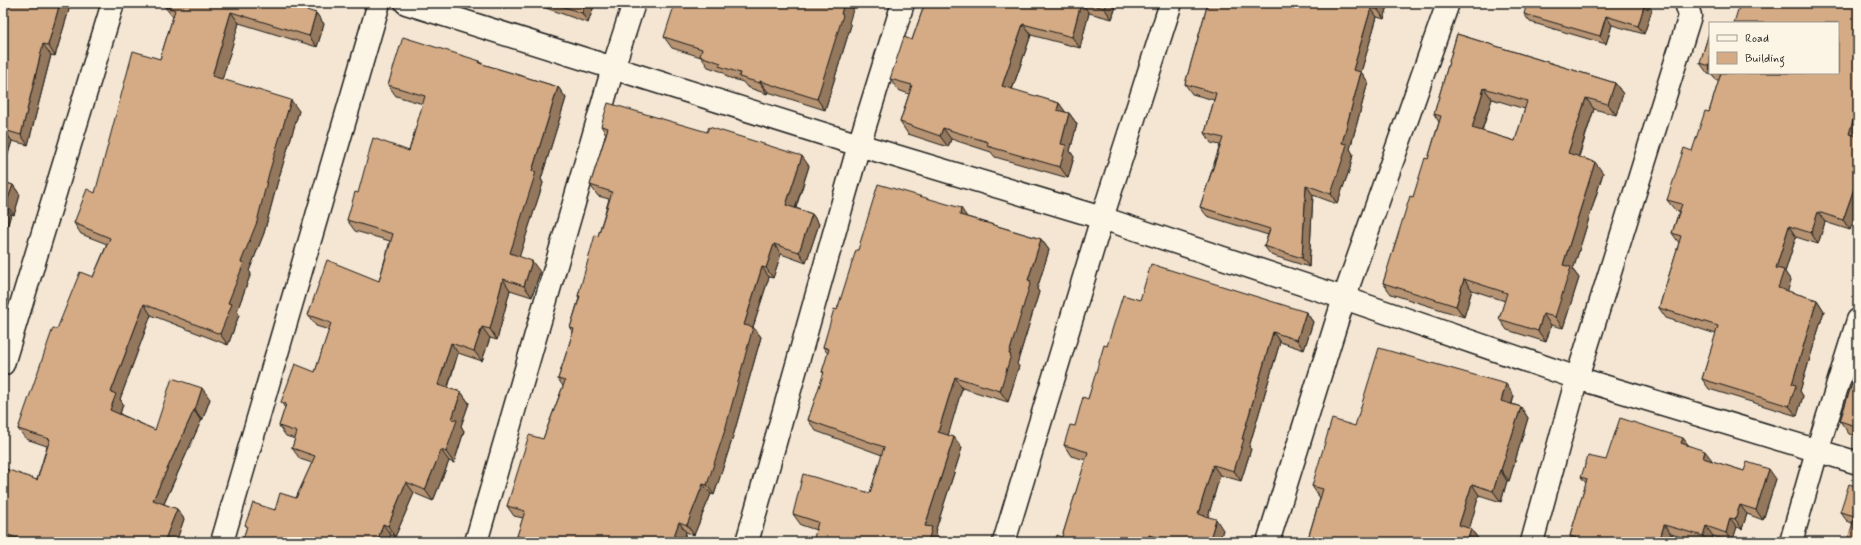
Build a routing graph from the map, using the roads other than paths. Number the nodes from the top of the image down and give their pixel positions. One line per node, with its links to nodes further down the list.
1 (113, 3): 14 (street)
2 (379, 3): 18 (street)
3 (406, 3): 9 (street)
4 (634, 3): 9 (street)
5 (903, 3): 10 (street)
6 (1171, 3): 11 (street)
7 (1448, 3): 12 (street)
8 (1686, 3): 15 (street)
9 (613, 68): 10 (street); 19 (street)
10 (859, 145): 11 (street); 20 (street)
11 (1102, 218): 12 (street); 21 (street)
12 (1344, 298): 15 (street); 22 (street)
13 (1858, 320): 16 (street)
14 (3, 364)
15 (1577, 378): 16 (street); 23 (street)
16 (1816, 451): 17 (street); 24 (street)
17 (1858, 463)
18 (222, 542)
19 (476, 542)
20 (747, 542)
21 (1004, 542)
22 (1268, 542)
23 (1532, 542)
24 (1791, 542)

